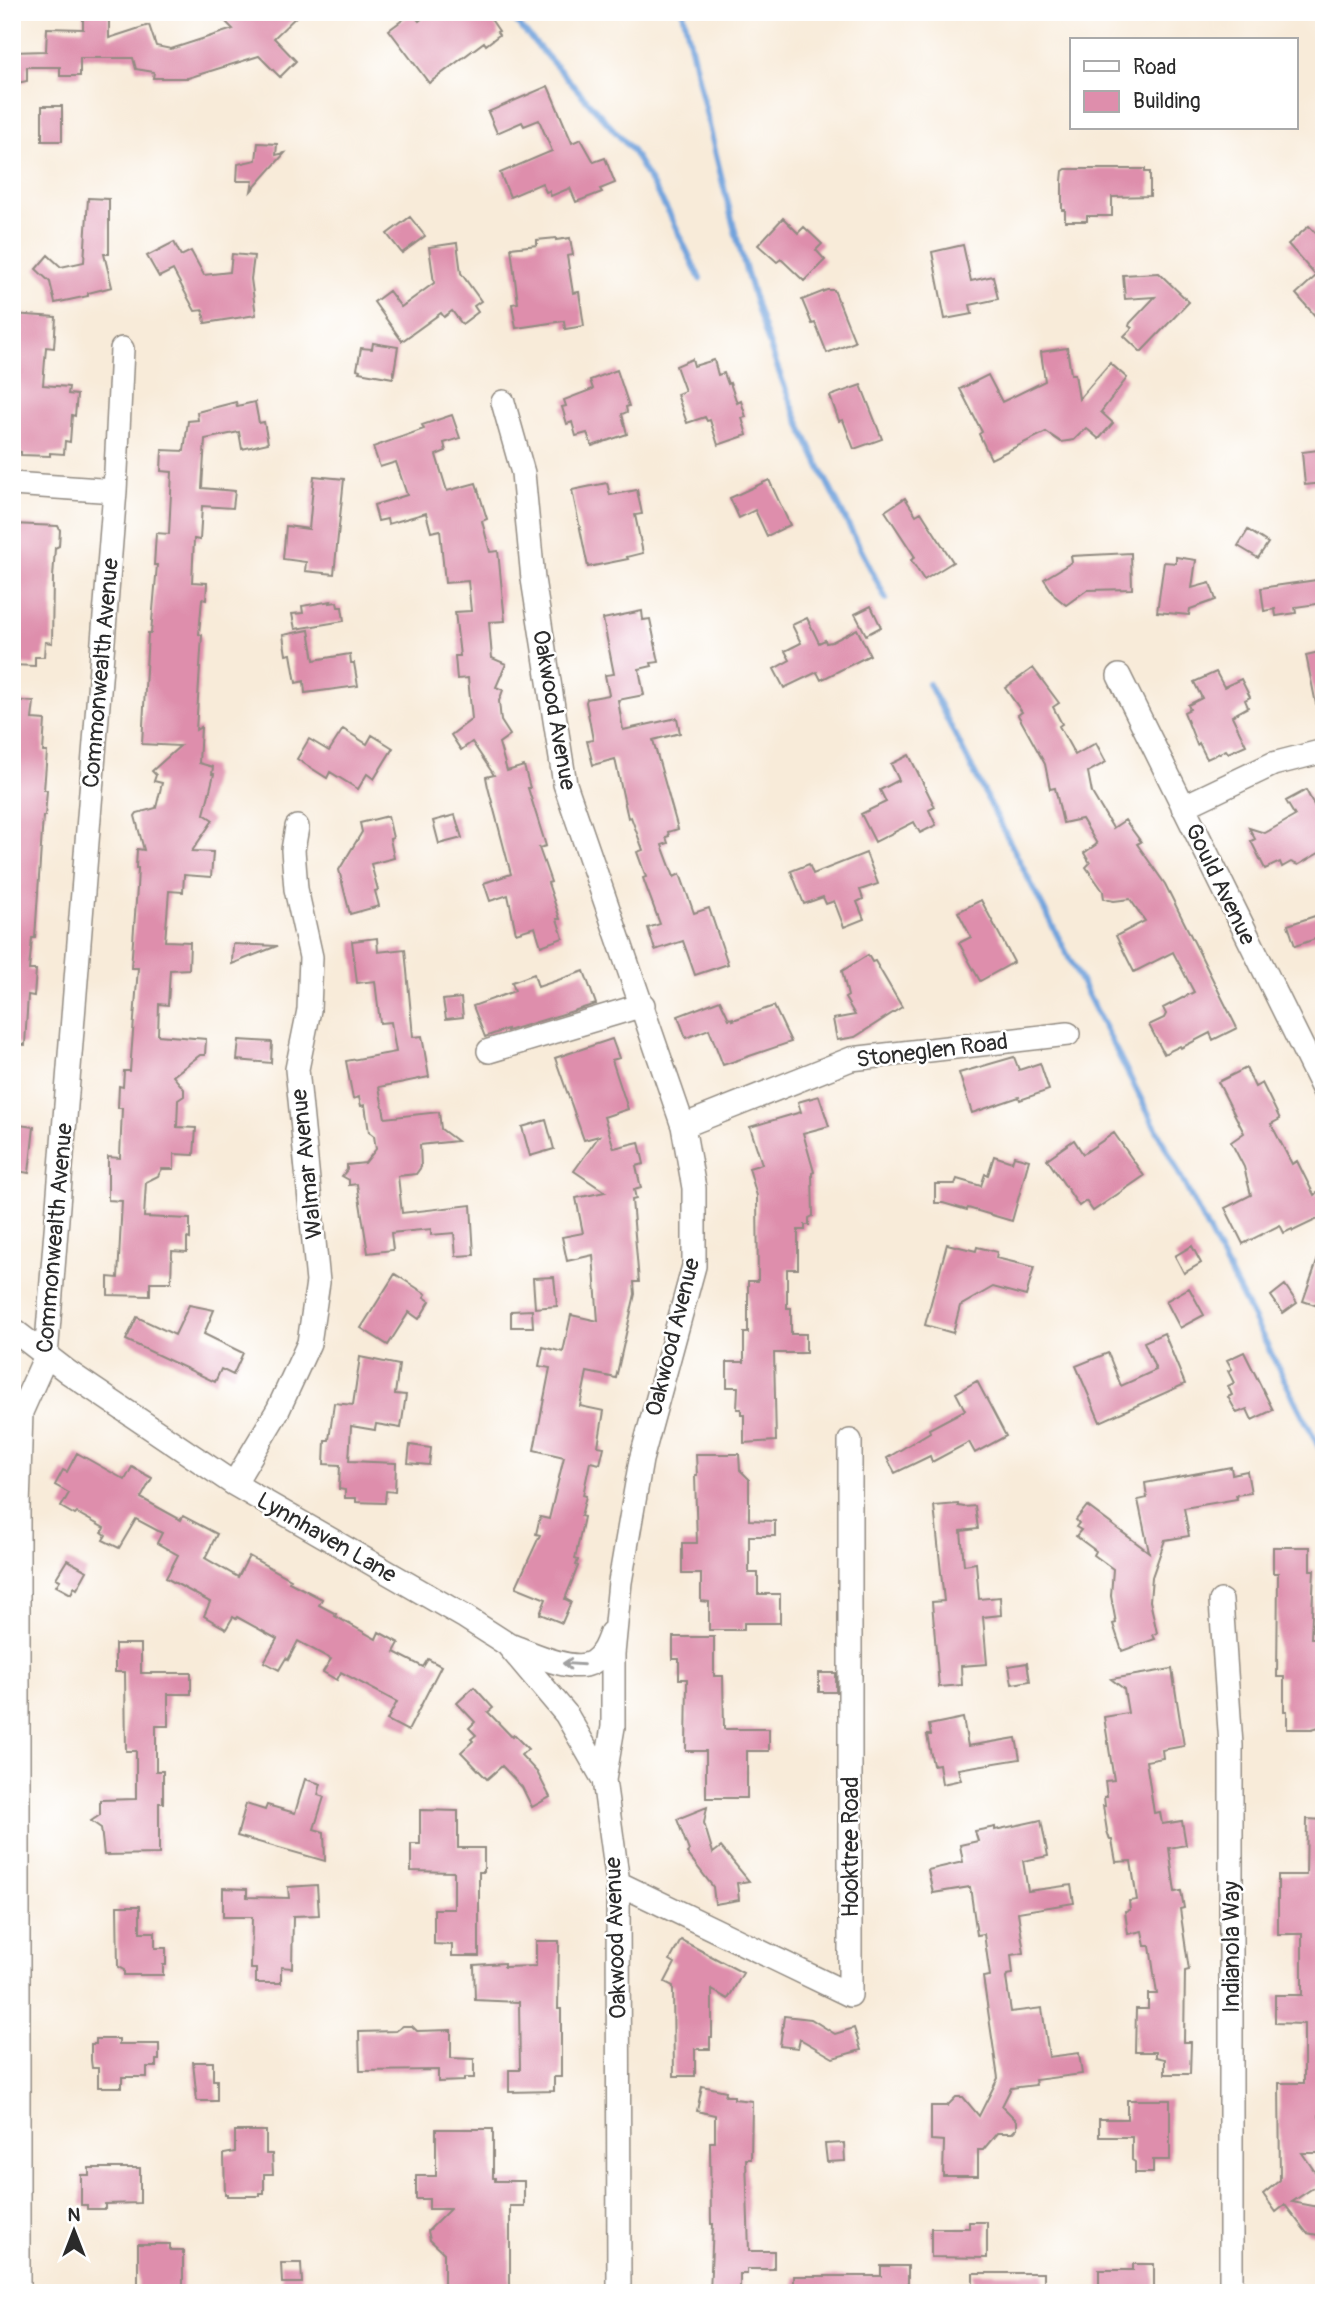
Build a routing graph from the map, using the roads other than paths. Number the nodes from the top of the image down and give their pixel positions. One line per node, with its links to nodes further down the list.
1 (122, 349): 4 (street, Commonwealth Avenue)
2 (503, 402): 9 (street, Oakwood Avenue)
3 (12, 484): 4 (street)
4 (115, 491): 15 (street, Commonwealth Avenue)
5 (1119, 676): 7 (street, Gould Avenue)
6 (1324, 751): 7 (street)
7 (1183, 807): 12 (street, Gould Avenue)
8 (298, 827): 17 (street, Walmar Avenue)
9 (643, 1005): 11 (street); 13 (street, Oakwood Avenue)
10 (1068, 1034): 13 (street, Stoneglen Road)
11 (489, 1051)
12 (1324, 1091)
13 (684, 1126): 20 (street, Oakwood Avenue)
14 (12, 1329): 15 (street, Lynnhaven Lane)
15 (46, 1356): 17 (street, Lynnhaven Lane); 18 (street, Commonwealth Avenue)
16 (850, 1441): 24 (street, Hooktree Road)
17 (234, 1484): 21 (street, Lynnhaven Lane)
18 (15, 1507): 22 (street, Commonwealth Avenue)
19 (1222, 1601): 29 (street, Indianola Way)
20 (616, 1621): 21 (street, one-way to 21); 23 (street, Oakwood Avenue)
21 (507, 1644): 23 (street, Lynnhaven Lane)
22 (15, 1645): 25 (street, Commonwealth Avenue)
23 (604, 1780): 24 (street, Oakwood Avenue)
24 (618, 1883): 28 (street, Oakwood Avenue)
25 (15, 1958): 26 (street, Commonwealth Avenue)
26 (15, 2253): 27 (street, Commonwealth Avenue)
27 (18, 2293)
28 (619, 2293)
29 (1231, 2293)

